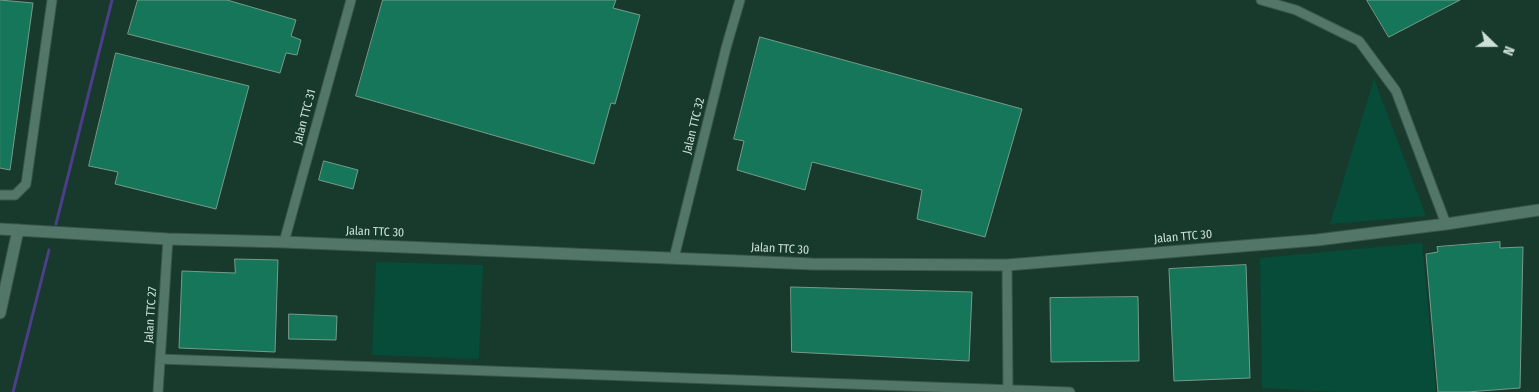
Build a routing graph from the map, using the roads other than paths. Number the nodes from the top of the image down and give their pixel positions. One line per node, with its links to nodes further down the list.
1 (52, 0): 5 (street)
2 (351, 0): 11 (street, Jalan TTC 31)
3 (740, 0): 12 (street, Jalan TTC 32)
4 (1261, 0): 7 (street)
5 (0, 195)
6 (1539, 210): 7 (street, Jalan TTC 30)
7 (1446, 224): 13 (street, Jalan TTC 30)
8 (0, 229): 9 (street, Jalan TTC 30)
9 (18, 230): 10 (street, Jalan TTC 30); 14 (street)
10 (168, 239): 11 (street, Jalan TTC 30); 15 (street, Jalan TTC 27)
11 (284, 242): 12 (street, Jalan TTC 30)
12 (674, 258): 13 (street, Jalan TTC 30)
13 (1007, 265): 16 (street)
14 (0, 313)
15 (160, 359): 16 (street); 17 (street, Jalan TTC 27)
16 (1008, 391): 18 (street)
17 (158, 392)
18 (1070, 392)

